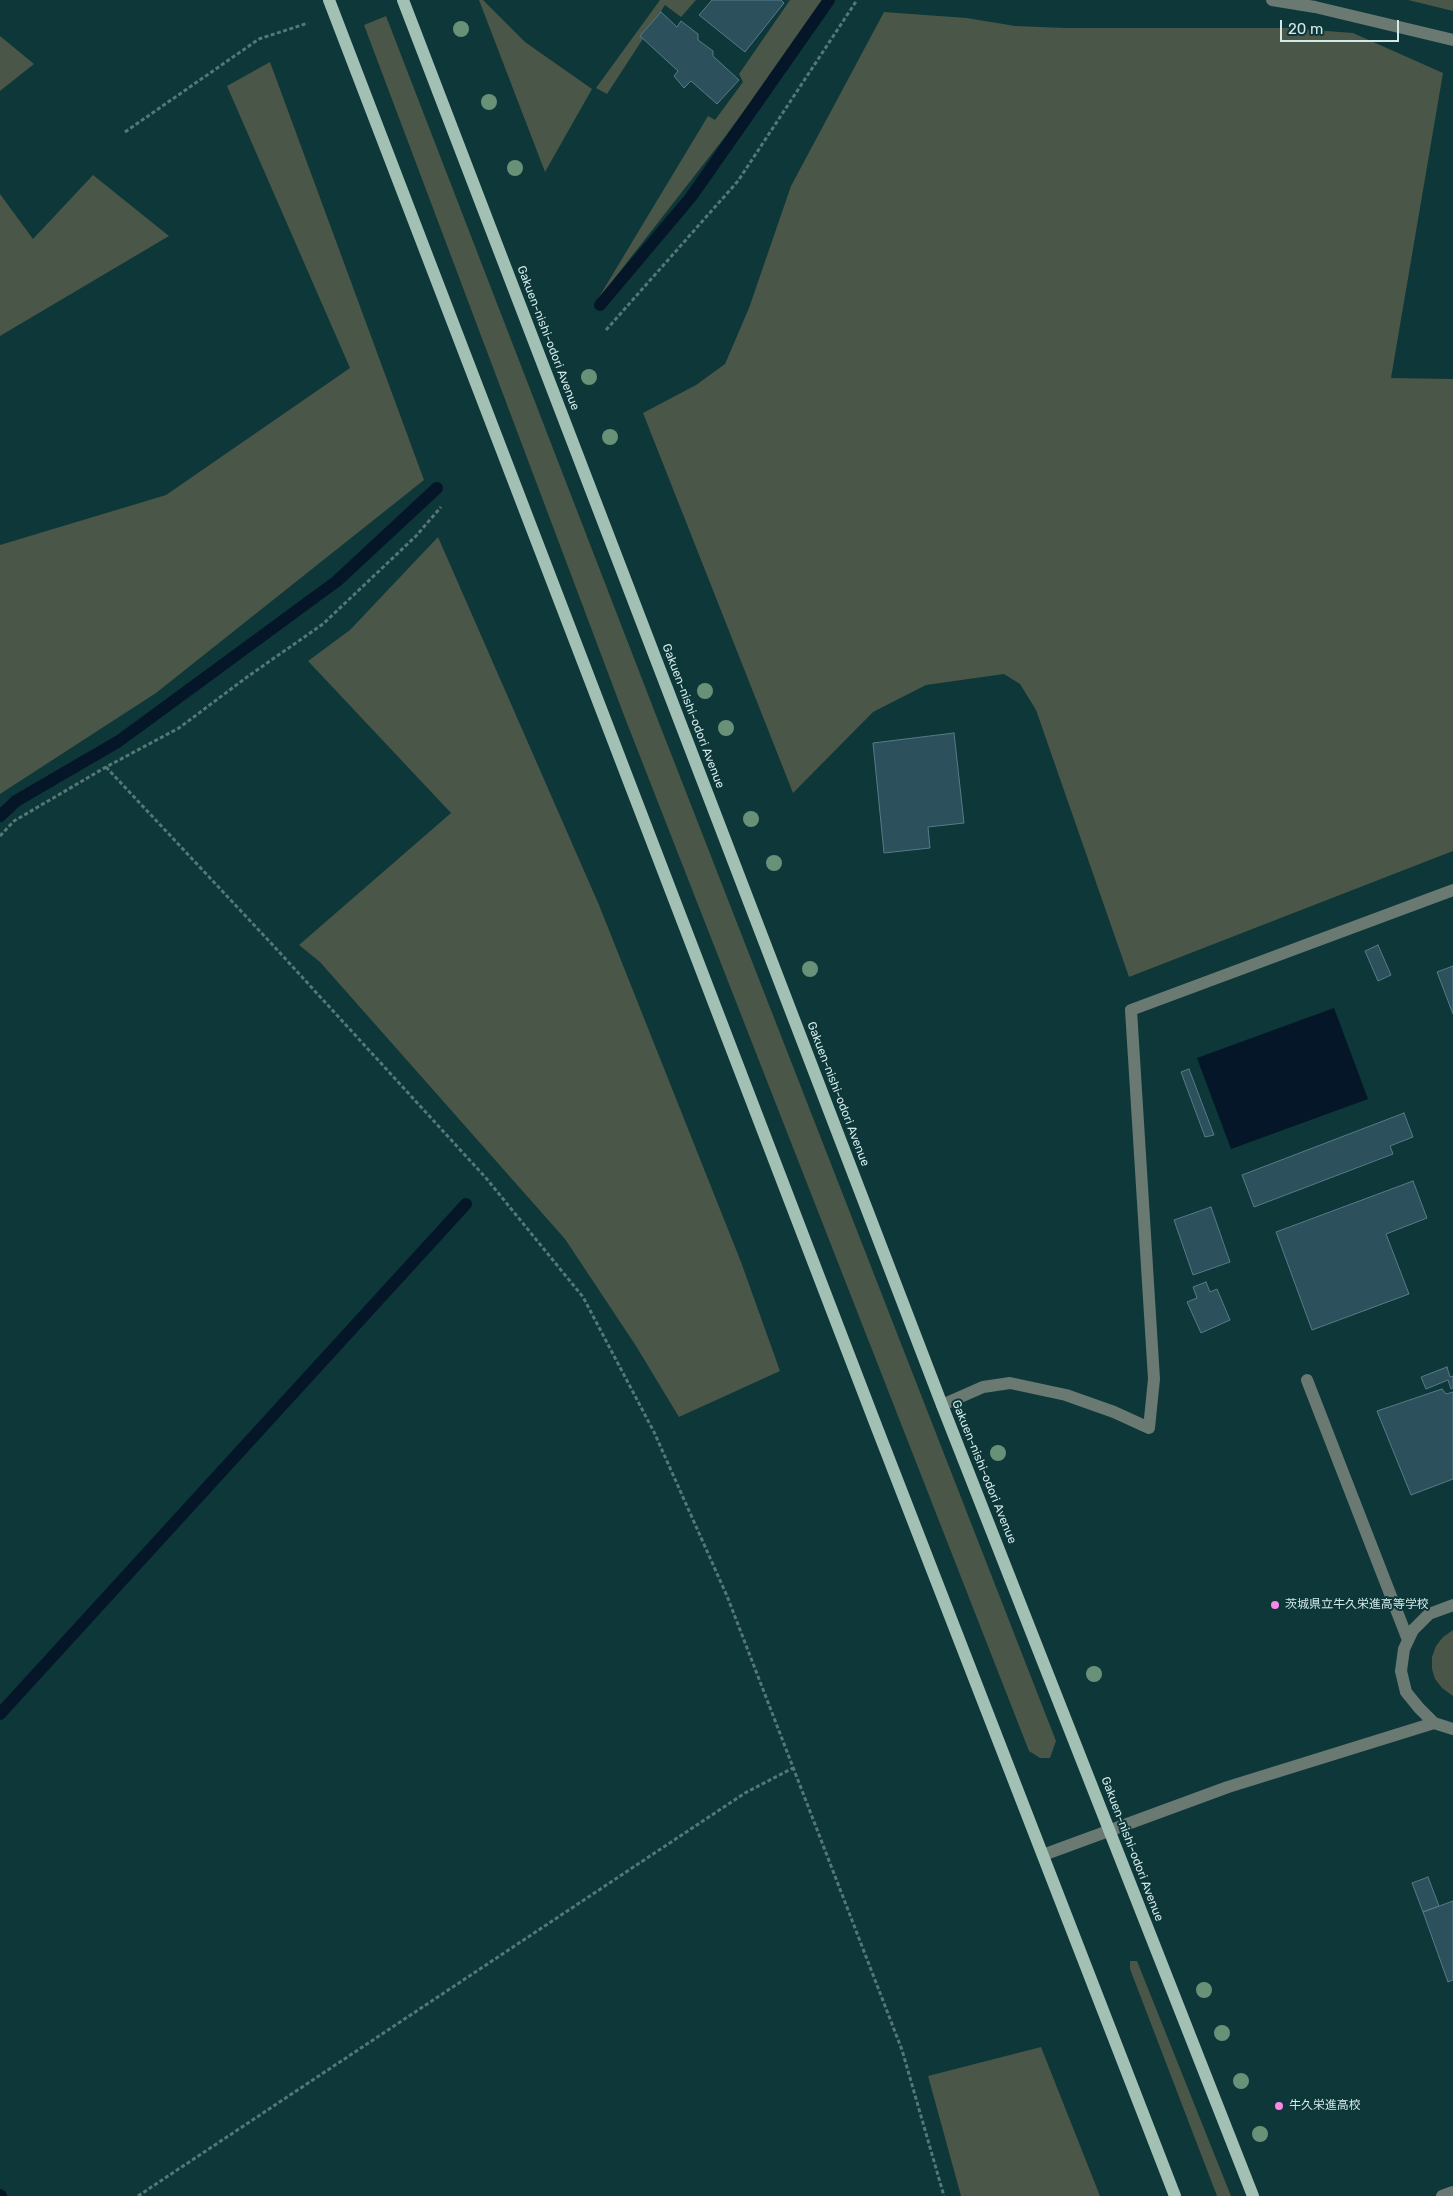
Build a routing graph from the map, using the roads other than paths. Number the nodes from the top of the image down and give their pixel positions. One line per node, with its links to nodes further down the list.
1 (329, 0): 13 (main road)
2 (403, 0): 7 (main road, Gakuen-nishi-odori Avenue)
3 (1272, 0): 4 (street)
4 (1453, 40)
5 (1453, 890): 7 (street)
6 (1307, 1380): 9 (street)
7 (942, 1405): 12 (main road, Gakuen-nishi-odori Avenue)
8 (1453, 1606): 9 (street)
9 (1408, 1640): 10 (street)
10 (1434, 1723): 11 (street); 12 (street)
11 (1453, 1729)
12 (1110, 1830): 13 (street); 16 (main road, Gakuen-nishi-odori Avenue)
13 (1043, 1855): 15 (main road)
14 (1453, 2192): 17 (street)
15 (1176, 2196)
16 (1253, 2196)
17 (1442, 2196)

